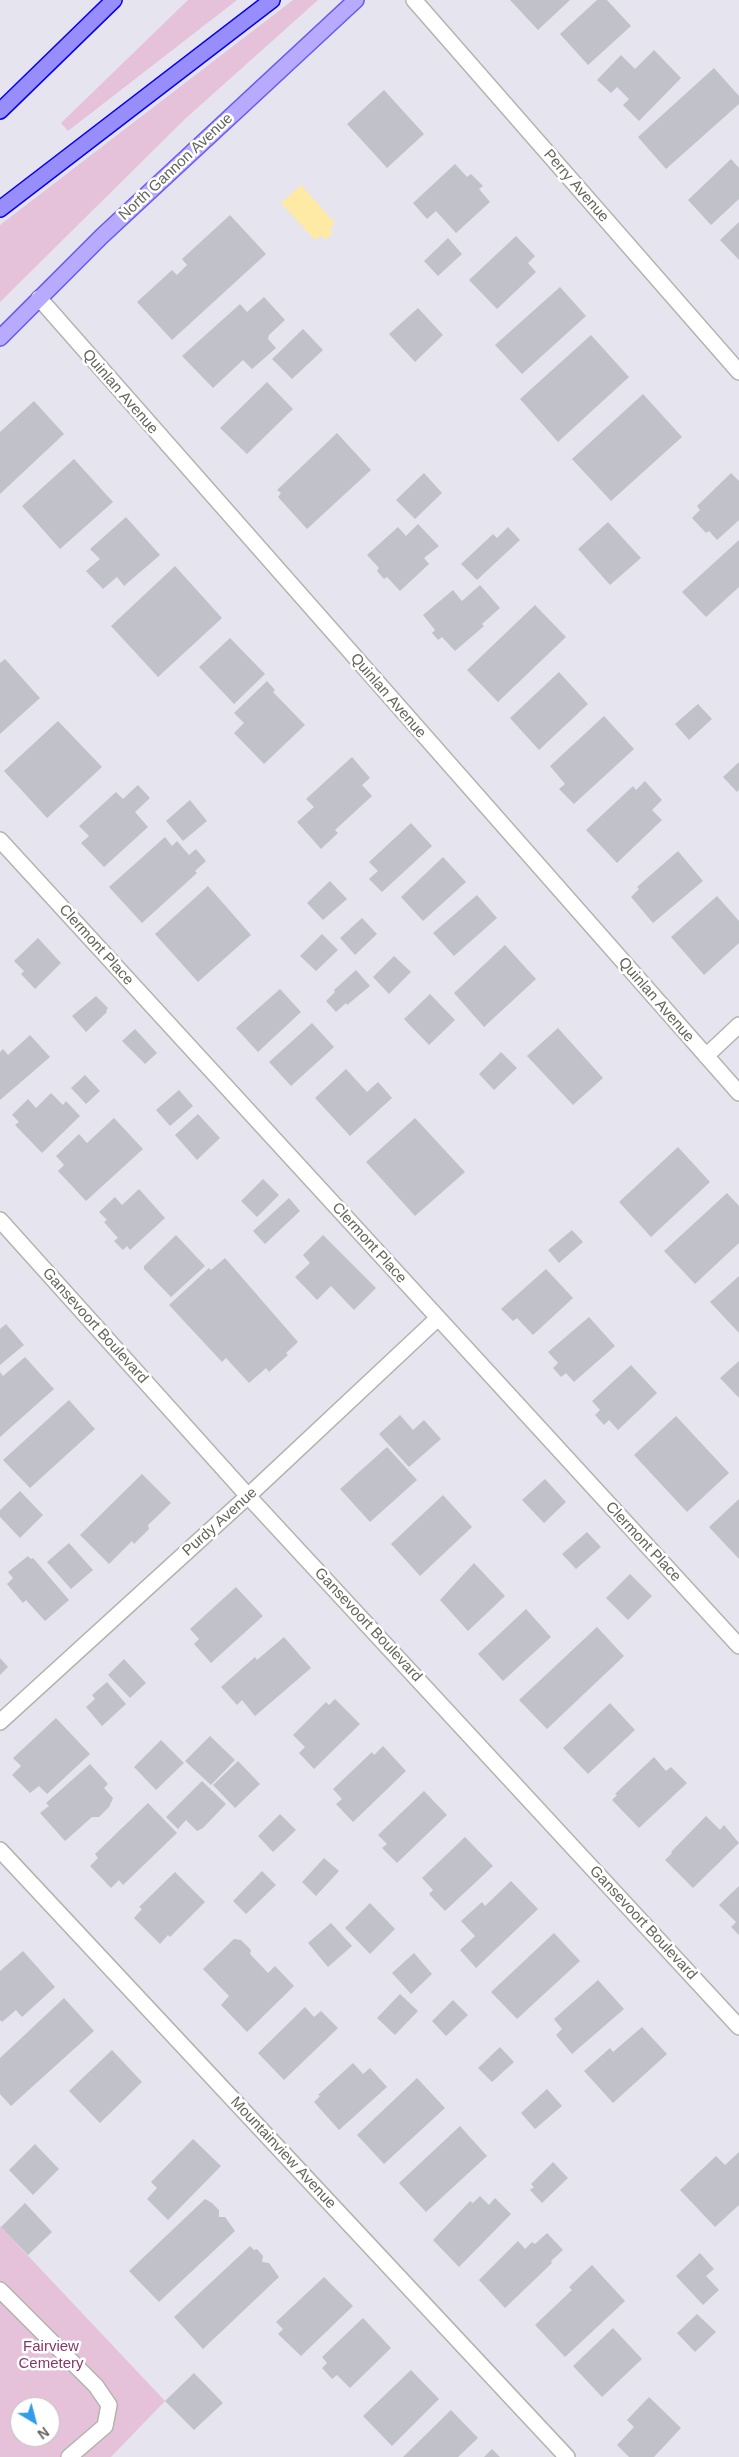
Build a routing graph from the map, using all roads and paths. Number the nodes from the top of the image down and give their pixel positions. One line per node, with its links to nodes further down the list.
1 (114, 0): 5 (highway)
2 (272, 0): 6 (highway)
3 (356, 0): 7 (main road, North Gannon Avenue)
4 (414, 0): 9 (street, Perry Avenue)
5 (0, 112)
6 (0, 209)
7 (39, 298): 8 (main road, North Gannon Avenue); 12 (street, Quinlan Avenue)
8 (0, 338)
9 (739, 372)
10 (0, 840): 15 (street, Clermont Place)
11 (739, 1025): 12 (street)
12 (706, 1056): 13 (street, Quinlan Avenue)
13 (739, 1093)
14 (0, 1220): 16 (street, Gansevoort Boulevard)
15 (438, 1318): 16 (street, Purdy Avenue); 17 (street, Clermont Place)
16 (248, 1496): 18 (street, Purdy Avenue); 20 (street, Gansevoort Boulevard)
17 (739, 1646)
18 (0, 1722)
19 (0, 1850): 23 (street, Mountainview Avenue)
20 (739, 2027)
21 (0, 2290): 22 (street)
22 (69, 2457)
23 (567, 2457)

